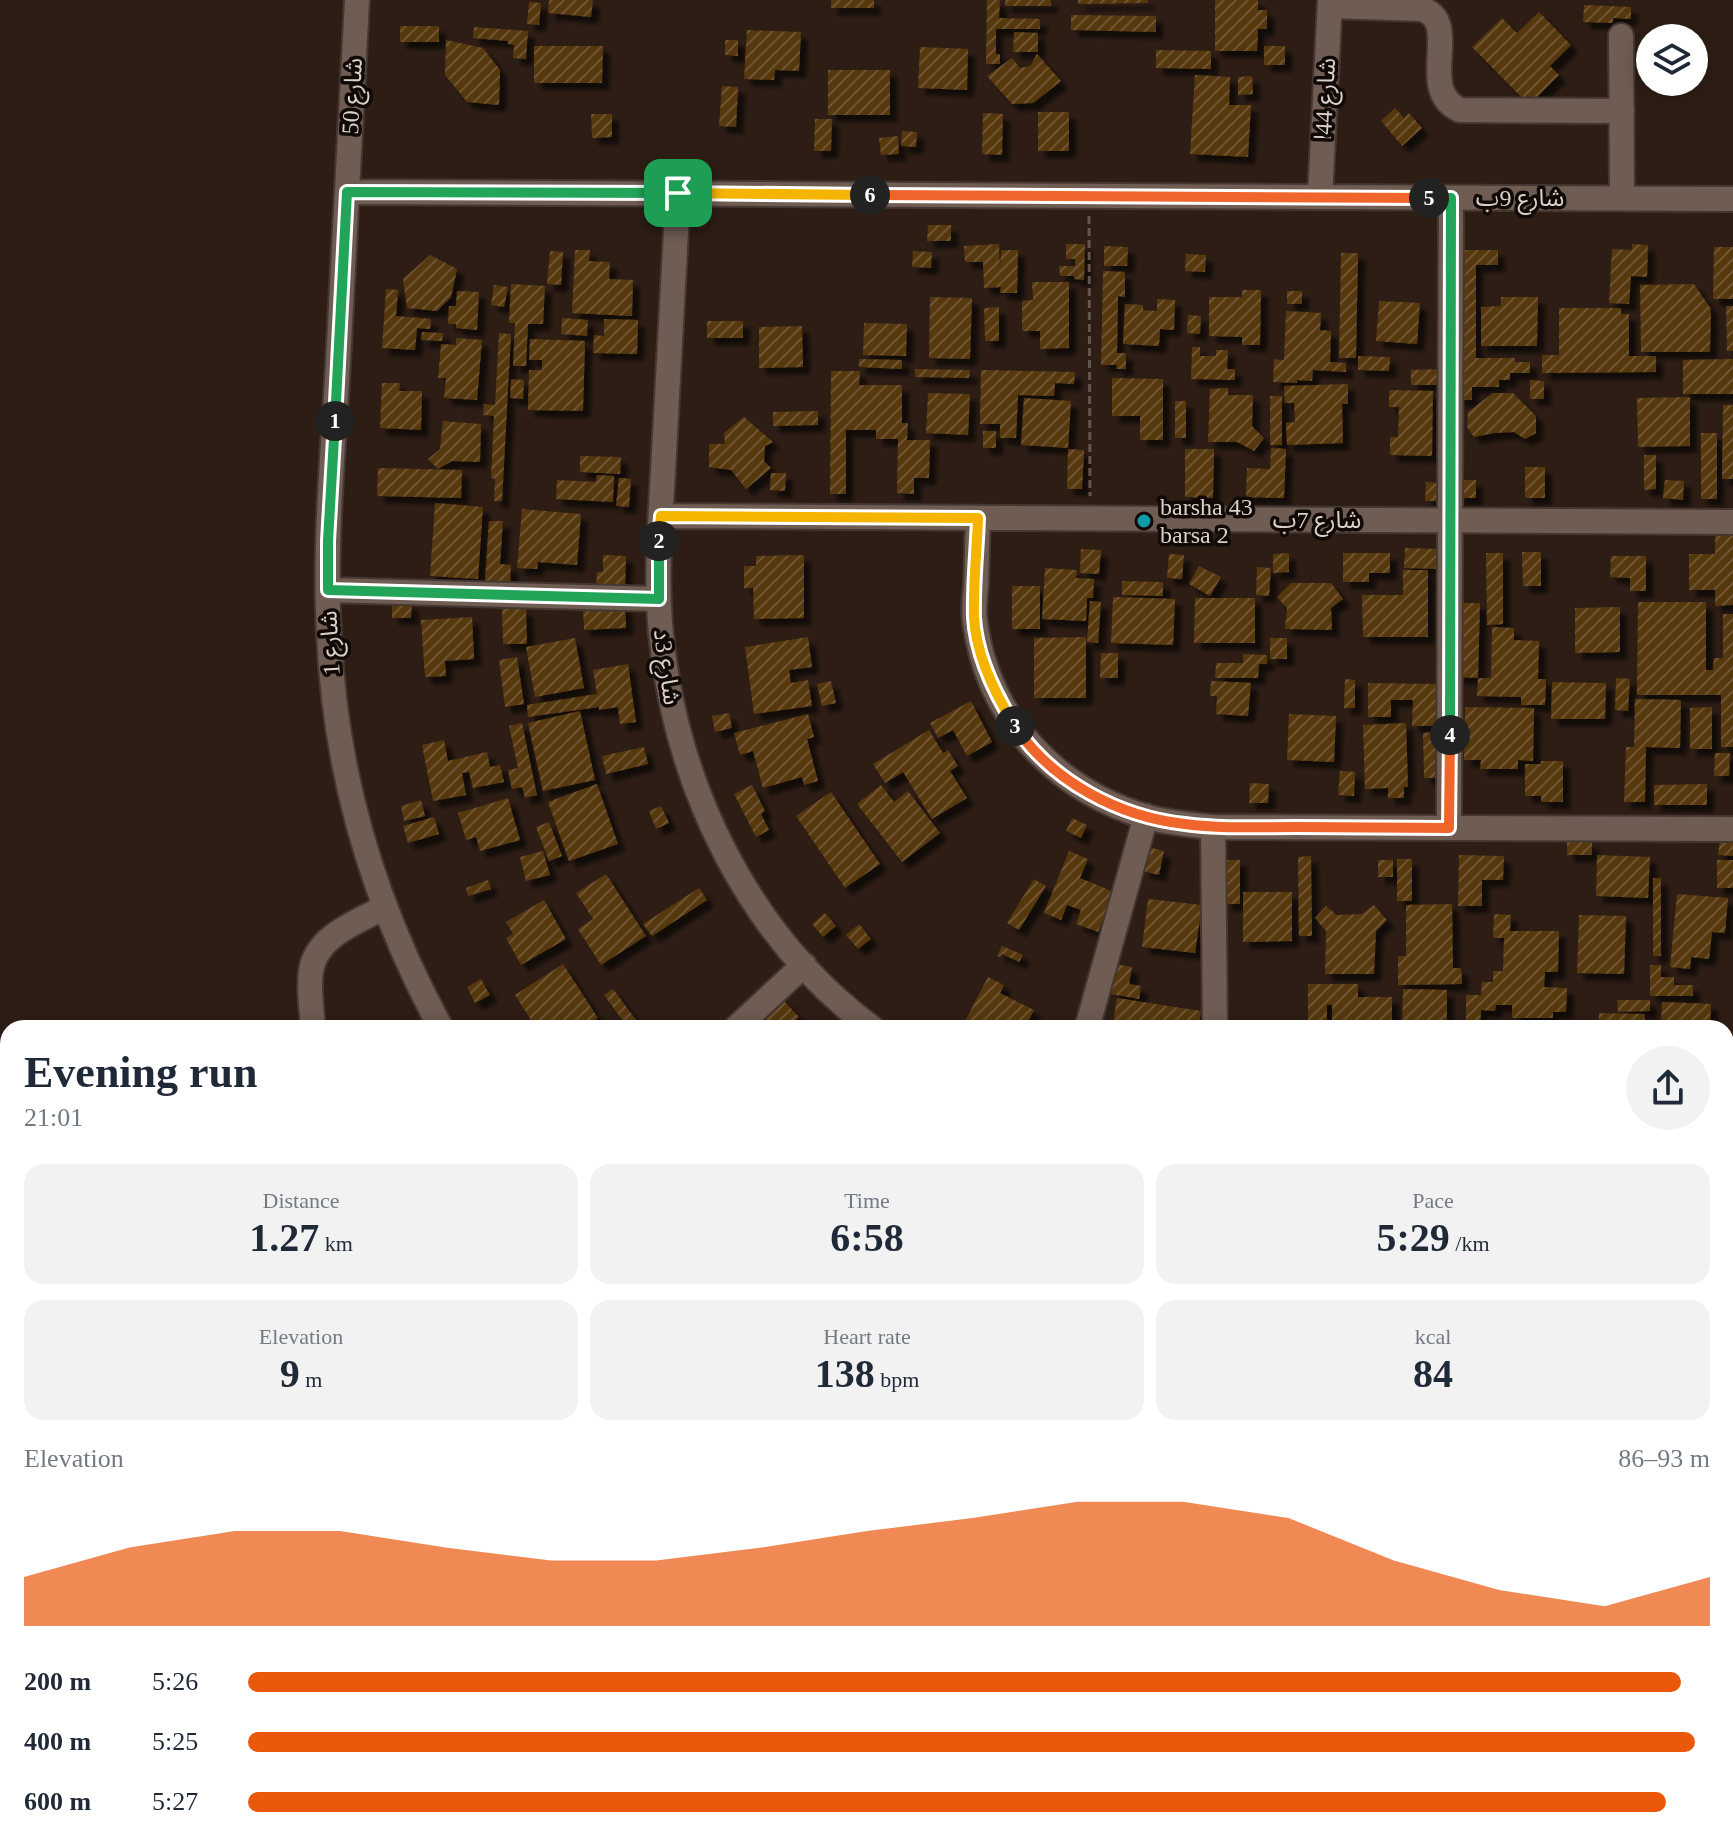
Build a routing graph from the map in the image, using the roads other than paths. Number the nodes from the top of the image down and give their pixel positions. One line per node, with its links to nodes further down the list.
1 (357, 0): 5 (street, شارع 50)
2 (1330, 3): 4 (street); 7 (street, شارع 44ا)
3 (1621, 36): 4 (street)
4 (1622, 111): 9 (street)
5 (347, 192): 6 (street, شارع 9ب); 15 (street, شارع 1)
6 (678, 193): 7 (street, شارع 9ب); 11 (street, شارع 3د)
7 (1320, 197): 8 (street, شارع 9ب)
8 (1451, 198): 9 (street, شارع 9ب); 13 (street)
9 (1622, 198): 10 (street, شارع 9ب)
10 (1733, 199)
11 (661, 516): 12 (street, شارع 7ب); 16 (street, شارع 3د)
12 (978, 518): 13 (street, شارع 7ب); 17 (street)
13 (1450, 520): 14 (street, شارع 7ب); 19 (street)
14 (1733, 522)
15 (328, 590): 16 (street); 21 (street, شارع 1)
16 (659, 599): 22 (street, شارع 3د)
17 (1146, 816): 18 (street); 27 (street)
18 (1213, 827): 19 (street); 28 (street)
19 (1449, 828): 20 (street)
20 (1733, 829)
21 (385, 907): 23 (street); 24 (street, شارع 1)
22 (804, 965): 25 (street); 26 (street, شارع 3د)
23 (313, 1020)
24 (437, 1020)
25 (745, 1020)
26 (862, 1020)
27 (1089, 1020)
28 (1215, 1020)

